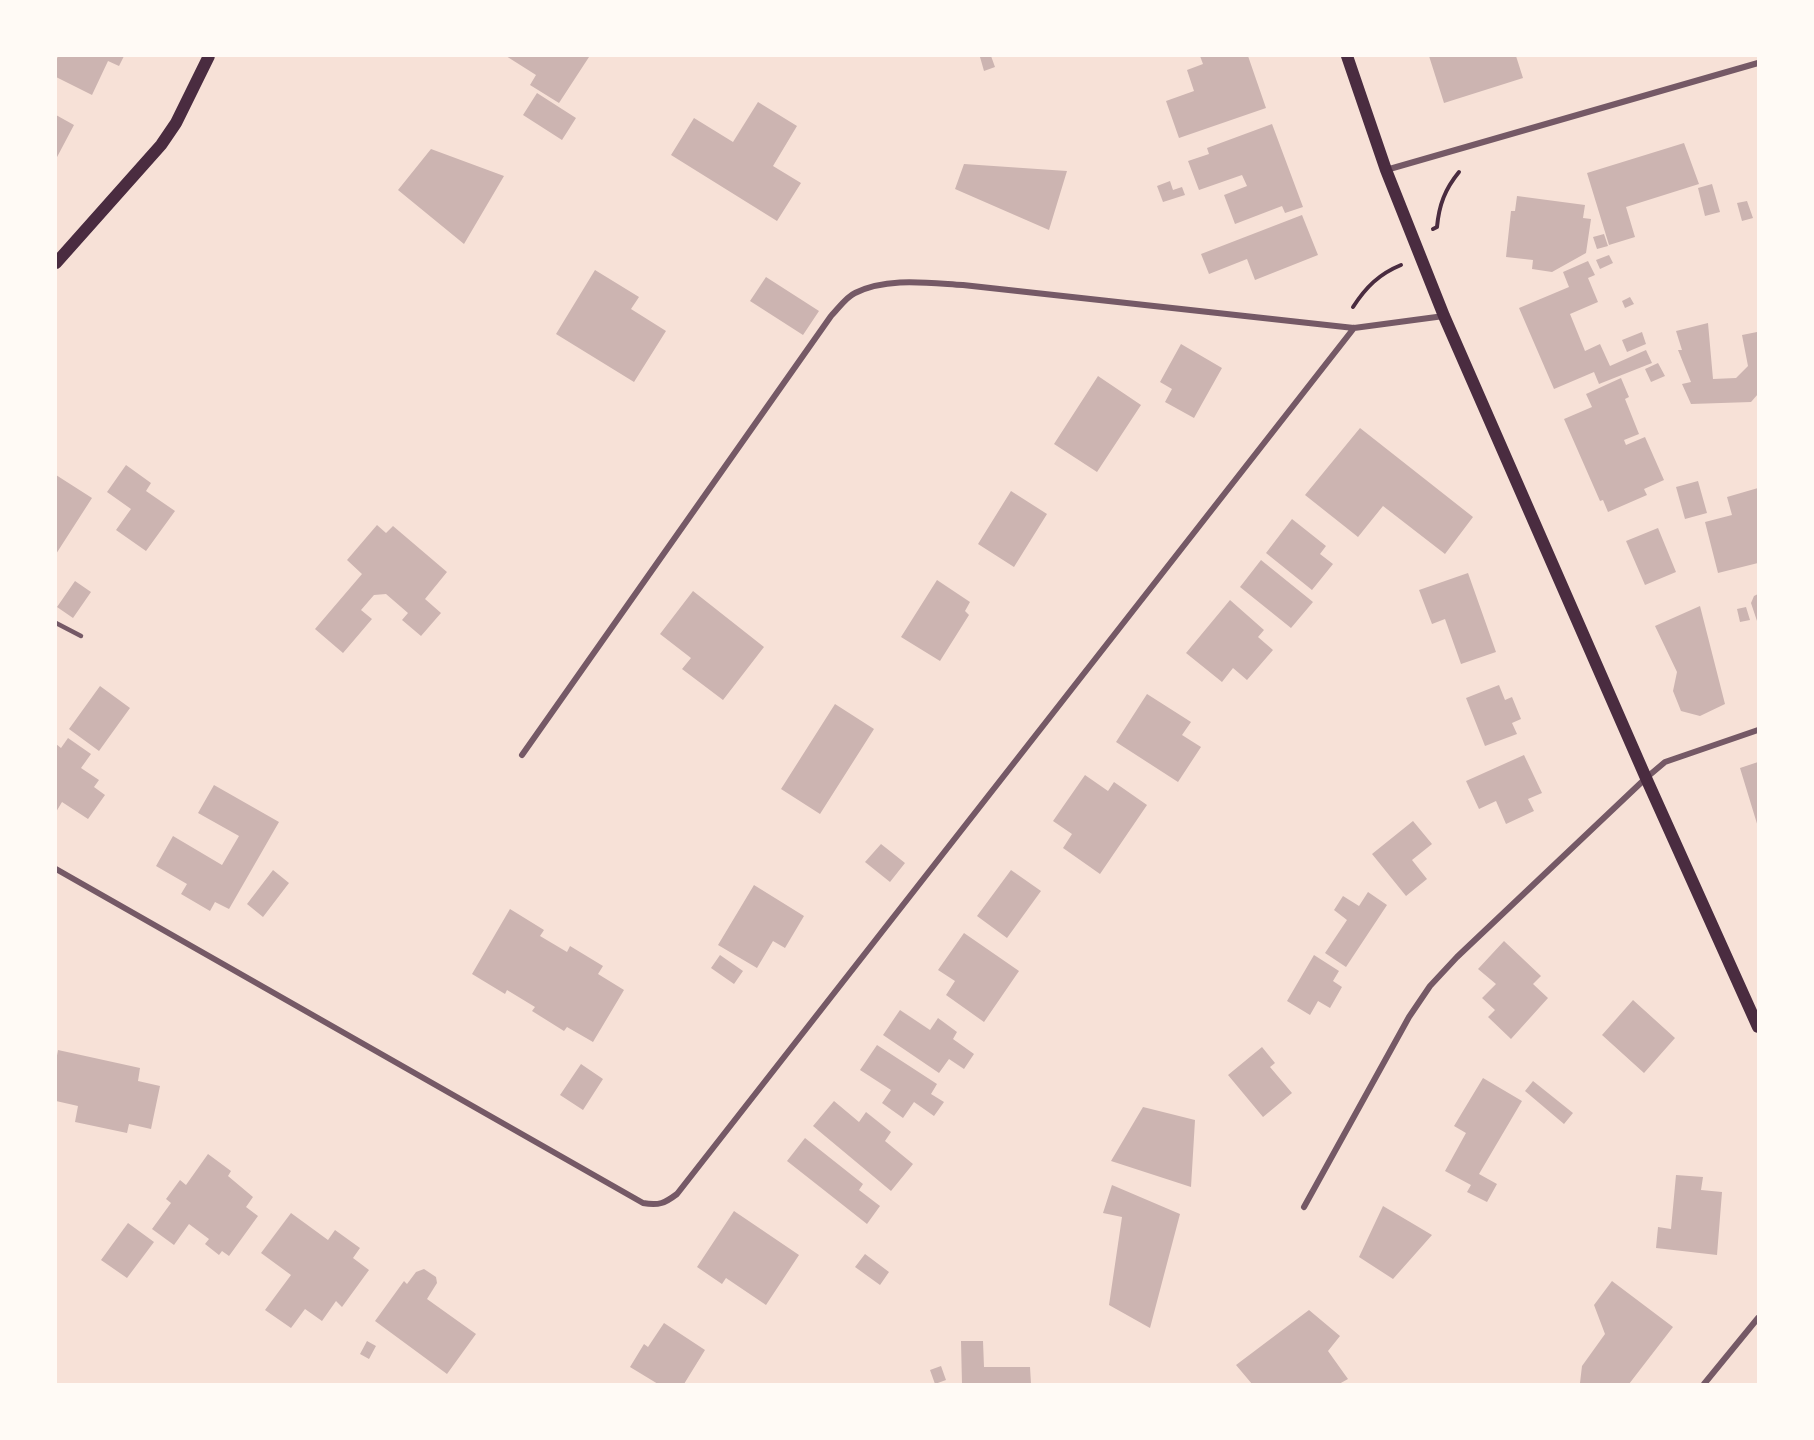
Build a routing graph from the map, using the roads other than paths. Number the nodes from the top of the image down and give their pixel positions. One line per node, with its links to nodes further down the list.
1 (209, 56): 5 (main road)
2 (1347, 56): 4 (main road)
3 (1758, 63): 4 (street)
4 (1386, 170): 6 (main road)
5 (56, 263)
6 (1444, 316): 7 (street); 12 (main road)
7 (1354, 328): 11 (street); 13 (street)
8 (56, 623): 9 (lane)
9 (81, 636)
10 (1758, 730): 12 (street)
11 (522, 755)
12 (1646, 778): 14 (main road); 15 (street)
13 (56, 869)
14 (1758, 1027)
15 (1304, 1207)
16 (1758, 1318): 17 (street)
17 (1704, 1384)

